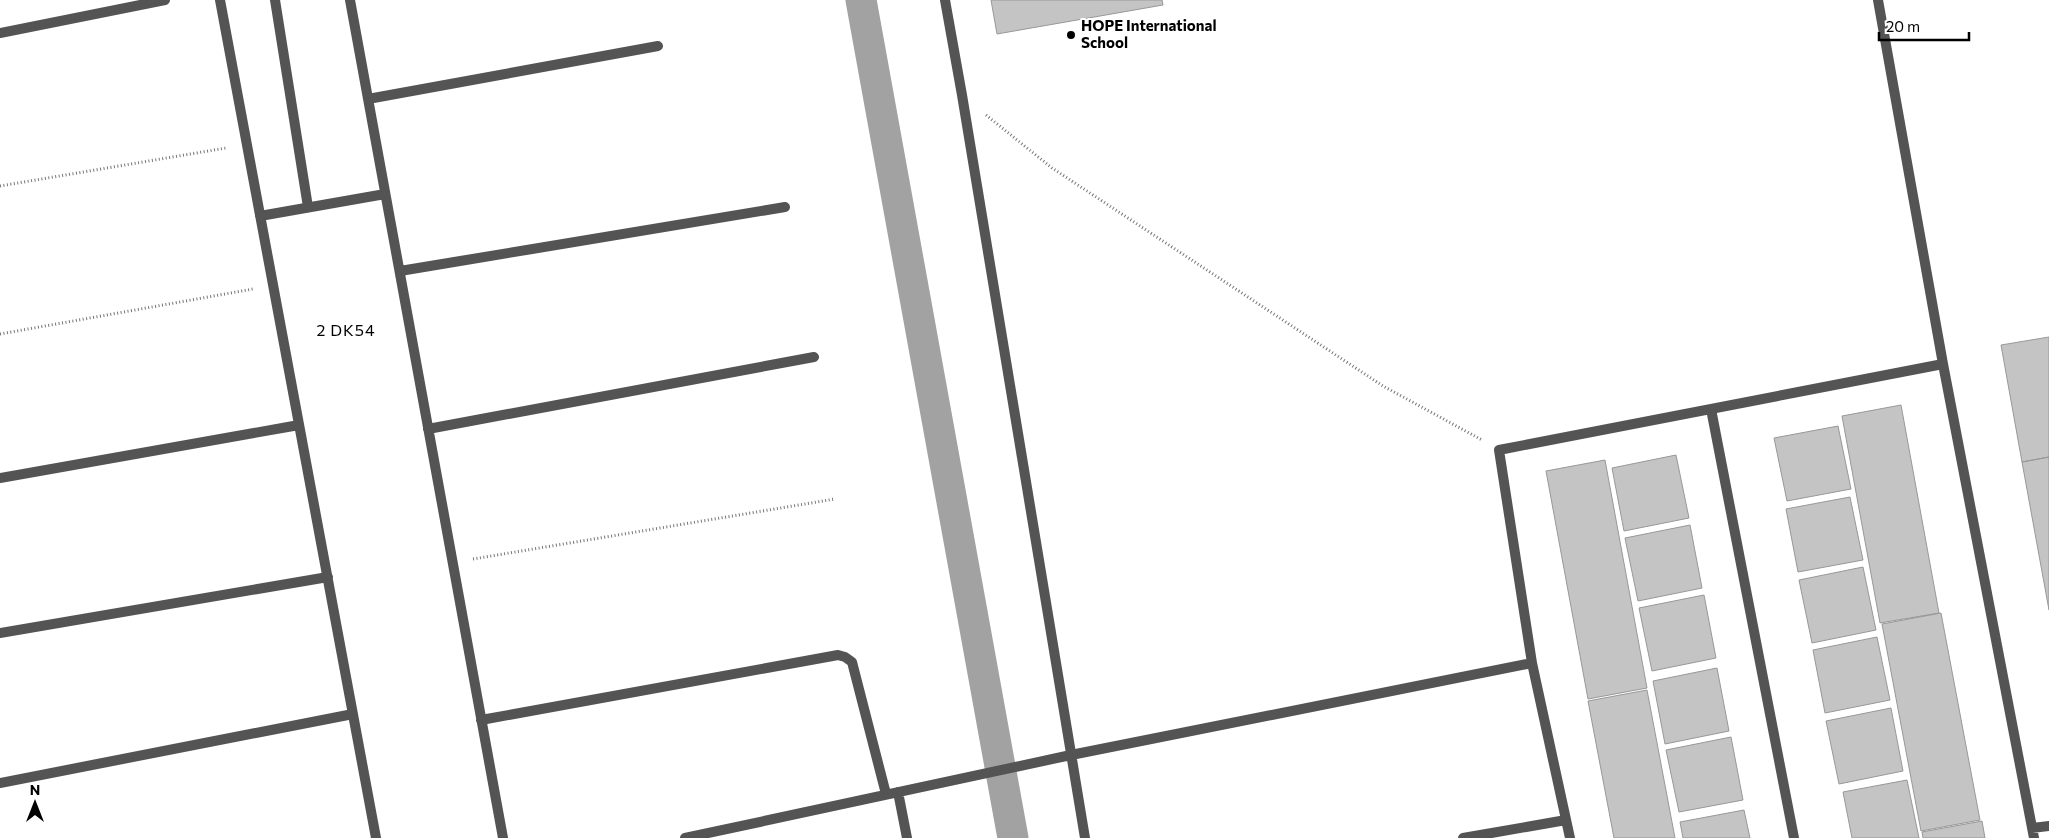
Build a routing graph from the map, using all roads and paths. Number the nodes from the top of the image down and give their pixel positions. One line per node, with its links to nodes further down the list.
1 (165, 0): 7 (street)
2 (220, 0): 11 (street)
3 (275, 0): 14 (street)
4 (350, 0): 10 (street)
5 (945, 0): 9 (street)
6 (1878, 0): 21 (street)
7 (0, 33)
8 (658, 46): 10 (street)
9 (962, 95): 25 (path); 34 (street)
10 (368, 99): 13 (street)
11 (247, 144): 12 (path); 16 (street)
12 (0, 186)
13 (385, 194): 14 (street); 17 (street)
14 (308, 207): 16 (street)
15 (785, 207): 17 (street)
16 (260, 216): 18 (street)
17 (400, 271): 24 (street)
18 (273, 286): 19 (path); 23 (street)
19 (0, 334)
20 (814, 357): 24 (street)
21 (1943, 364): 22 (street); 40 (street)
22 (1711, 409): 25 (street); 48 (street)
23 (299, 425): 26 (street); 29 (street)
24 (428, 429): 28 (street)
25 (1499, 450): 31 (street)
26 (0, 478)
27 (835, 499): 28 (path)
28 (453, 563): 33 (street)
29 (328, 577): 30 (street); 32 (street)
30 (0, 633)
31 (1532, 663): 34 (street); 38 (street)
32 (353, 714): 35 (street); 41 (street)
33 (481, 720): 37 (street); 42 (street)
34 (1071, 754): 36 (street); 45 (street)
35 (0, 783)
36 (898, 792): 37 (street); 44 (street)
37 (886, 794): 43 (street)
38 (1566, 820): 46 (street); 47 (street)
39 (2049, 826): 40 (street)
40 (2033, 833)
41 (376, 838)
42 (503, 838)
43 (685, 838)
44 (907, 838)
45 (1085, 838)
46 (1463, 838)
47 (1570, 838)
48 (1794, 838)

